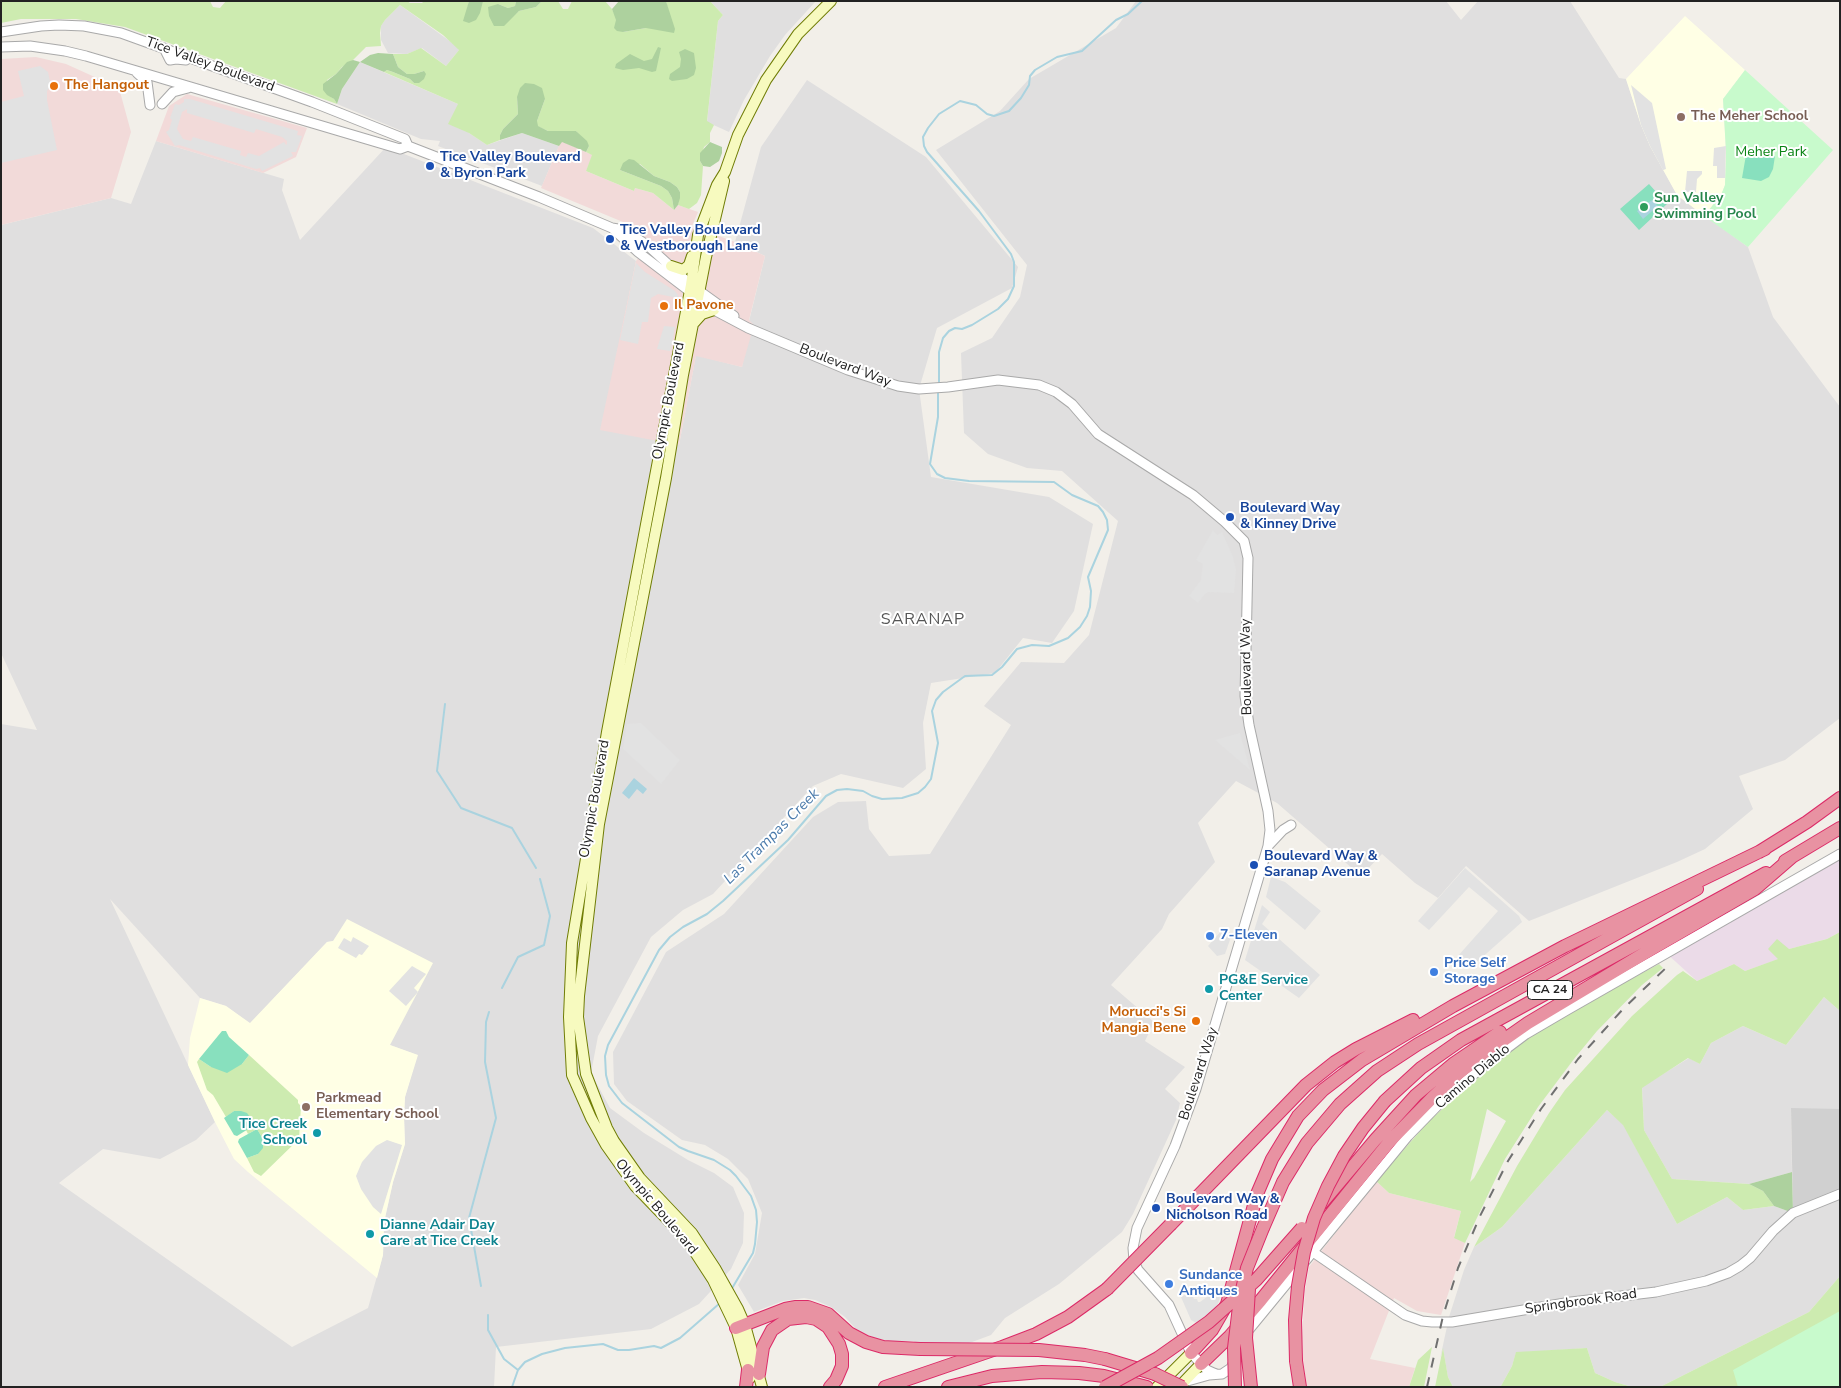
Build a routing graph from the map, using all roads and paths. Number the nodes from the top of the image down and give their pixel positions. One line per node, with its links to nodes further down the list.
1 (831, 1): 9 (main road, Olympic Boulevard)
2 (1, 32): 8 (street, Tice Valley Boulevard)
3 (1, 48): 4 (street, Tice Valley Boulevard)
4 (133, 70): 5 (street, Tice Valley Boulevard); 7 (street)
5 (192, 88): 6 (street); 8 (street, Tice Valley Boulevard)
6 (162, 104)
7 (150, 105)
8 (408, 146): 10 (street, Tice Valley Boulevard)
9 (725, 172): 12 (main road, Olympic Boulevard); 16 (main road, Olympic Boulevard)
10 (612, 228): 11 (street, Tice Valley Boulevard); 13 (street, Tice Valley Boulevard)
11 (623, 238): 13 (street); 15 (street, Tice Valley Boulevard)
12 (696, 244): 14 (main road); 15 (main road, Olympic Boulevard)
13 (651, 249): 14 (street, Tice Valley Boulevard)
14 (671, 266): 15 (street, Tice Valley Boulevard)
15 (690, 288): 16 (street, Tice Valley Boulevard); 32 (main road, Olympic Boulevard)
16 (699, 295): 17 (street, Boulevard Way); 18 (street, Boulevard Way); 19 (main road, Olympic Boulevard)
17 (714, 310): 18 (street, Boulevard Way); 19 (main road)
18 (740, 322): 23 (street, Boulevard Way)
19 (692, 325): 32 (main road, Olympic Boulevard)
20 (1840, 798): 24 (highway, CA 24)
21 (1291, 825): 23 (street)
22 (1840, 828): 26 (highway, CA 24)
23 (1268, 846): 34 (street, Boulevard Way)
24 (1765, 849): 28 (highway, CA 24); 30 (highway)
25 (1840, 854): 31 (street, Camino Diablo)
26 (1792, 857): 27 (highway, CA 24); 35 (highway)
27 (1726, 896): 46 (highway, bridge); 50 (highway, CA 24, bridge)
28 (1454, 1006): 34 (highway); 44 (highway, bridge)
29 (1840, 1194): 31 (street, Springbrook Road)
30 (1263, 1228): 48 (highway, bridge); 49 (highway, bridge)
31 (1312, 1252): 37 (street, Camino Diablo)
32 (716, 1277): 33 (main road, Olympic Boulevard)
33 (740, 1327): 36 (main road, Olympic Boulevard); 38 (highway, bridge)
34 (1191, 1353): 35 (street); 38 (main road)
35 (1201, 1364): 37 (street); 39 (main road)
36 (754, 1372): 40 (highway); 41 (main road, Olympic Boulevard); 42 (main road, Olympic Boulevard); 43 (highway)
37 (1216, 1374): 39 (street)
38 (1156, 1381): 39 (highway, bridge)
39 (1182, 1385)
40 (746, 1387)
41 (752, 1387)
42 (762, 1387)
43 (830, 1387)
44 (885, 1387)
45 (948, 1387): 47 (highway)
46 (1105, 1387)
47 (1148, 1387)
48 (1235, 1387)
49 (1251, 1387)
50 (1300, 1387)

